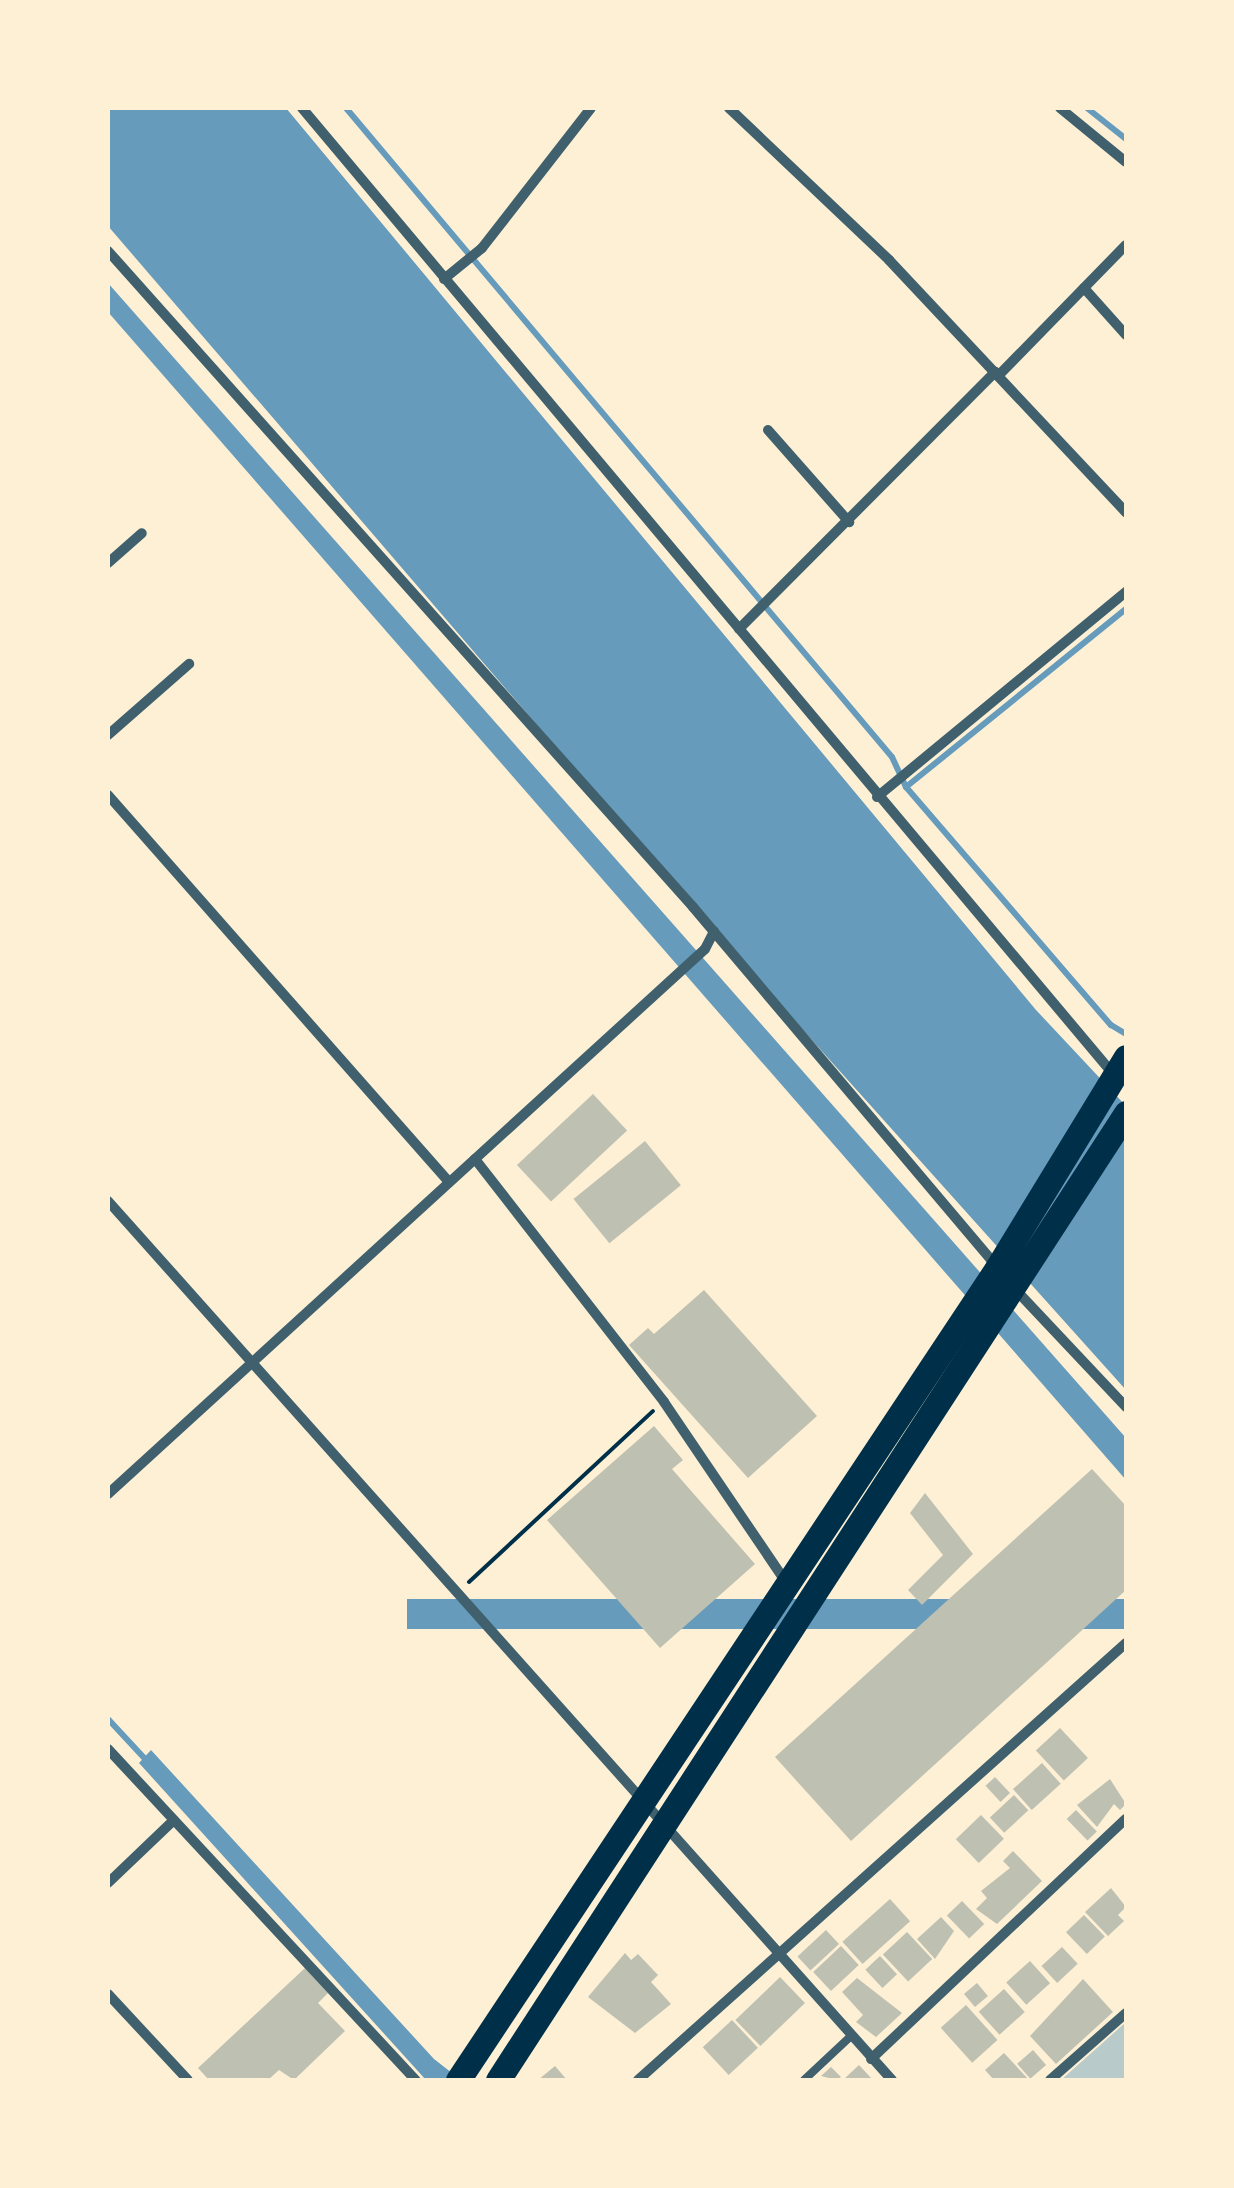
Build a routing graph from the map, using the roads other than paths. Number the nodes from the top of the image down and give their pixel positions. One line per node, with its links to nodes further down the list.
1 (302, 108): 9 (street)
2 (591, 108): 9 (street)
3 (729, 108): 12 (street)
4 (1060, 108): 5 (street)
5 (1075, 112): 6 (street)
6 (1126, 162)
7 (1126, 245): 10 (street)
8 (108, 251): 24 (street)
9 (444, 279): 19 (street)
10 (1084, 288): 11 (street); 12 (street)
11 (1126, 335)
12 (996, 373): 14 (street); 15 (street)
13 (768, 430): 15 (street)
14 (1126, 512)
15 (850, 522): 19 (street)
16 (142, 533): 17 (street)
17 (108, 561)
18 (1126, 592): 23 (street)
19 (739, 629): 23 (street)
20 (189, 664): 21 (street)
21 (108, 734)
22 (108, 795): 28 (street)
23 (877, 797): 25 (street)
24 (714, 931): 27 (street); 30 (street)
25 (1116, 1072): 30 (highway)
26 (1126, 1112): 31 (highway)
27 (474, 1159): 28 (street); 35 (street)
28 (449, 1182): 32 (street)
29 (108, 1201): 32 (street)
30 (997, 1268): 31 (street); 35 (highway)
31 (1016, 1290): 33 (street); 41 (highway)
32 (251, 1363): 34 (street); 38 (street)
33 (1126, 1407)
34 (108, 1494)
35 (787, 1585): 38 (highway)
36 (1126, 1643): 43 (street)
37 (108, 1749): 39 (street)
38 (644, 1801): 41 (street); 48 (highway)
39 (174, 1820): 42 (street); 50 (street)
40 (1126, 1820): 47 (street)
41 (665, 1826): 43 (street); 51 (highway)
42 (108, 1882)
43 (776, 1956): 46 (street); 52 (street)
44 (108, 1994): 49 (street)
45 (1126, 2012): 55 (street)
46 (850, 2036): 47 (street); 53 (lane)
47 (871, 2059): 54 (street)
48 (459, 2079)
49 (188, 2080)
50 (416, 2080)
51 (498, 2080)
52 (638, 2080)
53 (804, 2080)
54 (892, 2080)
55 (1050, 2080)

